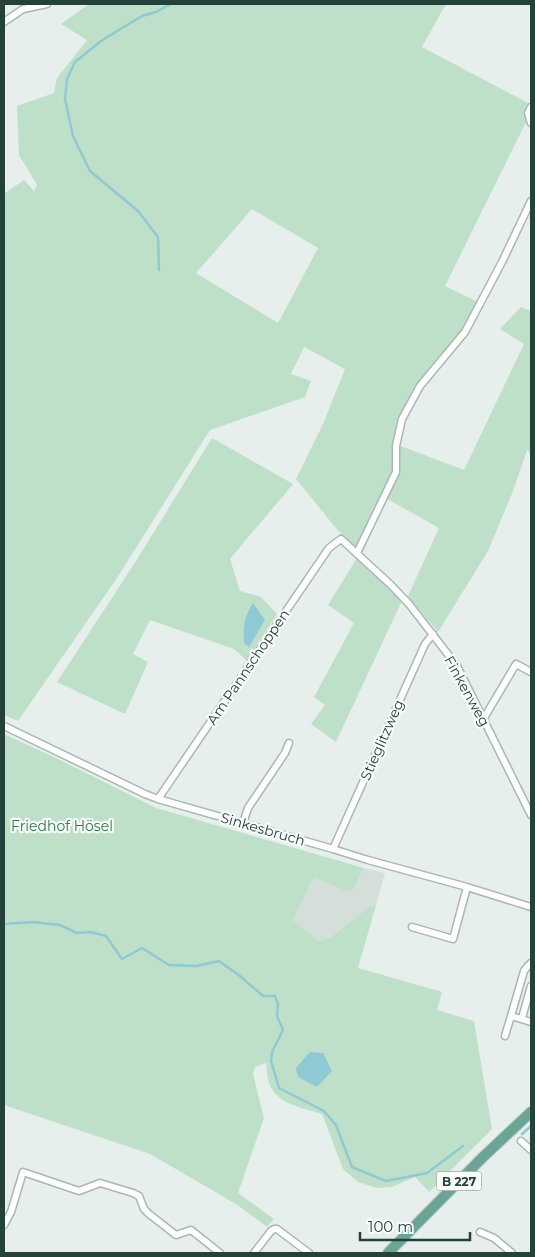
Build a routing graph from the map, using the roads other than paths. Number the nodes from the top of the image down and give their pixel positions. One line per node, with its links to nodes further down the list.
1 (47, 4): 2 (street)
2 (4, 22)
3 (531, 107): 4 (street)
4 (531, 123)
5 (531, 201): 7 (street)
6 (341, 538): 7 (street, Finkenweg); 13 (street, Am Pannschoppen)
7 (357, 553): 8 (street, Finkenweg)
8 (434, 634): 10 (street, Finkenweg); 16 (street, Stieglitzweg)
9 (531, 672): 10 (street)
10 (484, 718): 14 (street, Finkenweg)
11 (4, 726): 13 (street, Sinkesbruch)
12 (289, 743): 15 (street)
13 (158, 799): 15 (street, Sinkesbruch)
14 (531, 814)
15 (243, 823): 16 (street, Sinkesbruch)
16 (333, 849): 17 (street, Sinkesbruch)
17 (466, 887): 18 (street, Sinkesbruch); 19 (street)
18 (531, 907)
19 (412, 928)
20 (531, 963): 22 (street)
21 (531, 986): 23 (street)
22 (511, 1016): 23 (street); 25 (street)
23 (522, 1018): 24 (street)
24 (531, 1022)
25 (505, 1036)
26 (531, 1112): 34 (main road, B 227)
27 (521, 1141): 28 (street)
28 (531, 1150)
29 (4, 1225): 31 (street)
30 (480, 1232): 35 (street)
31 (220, 1253)
32 (254, 1253): 33 (street)
33 (309, 1253)
34 (388, 1253)
35 (512, 1253)

